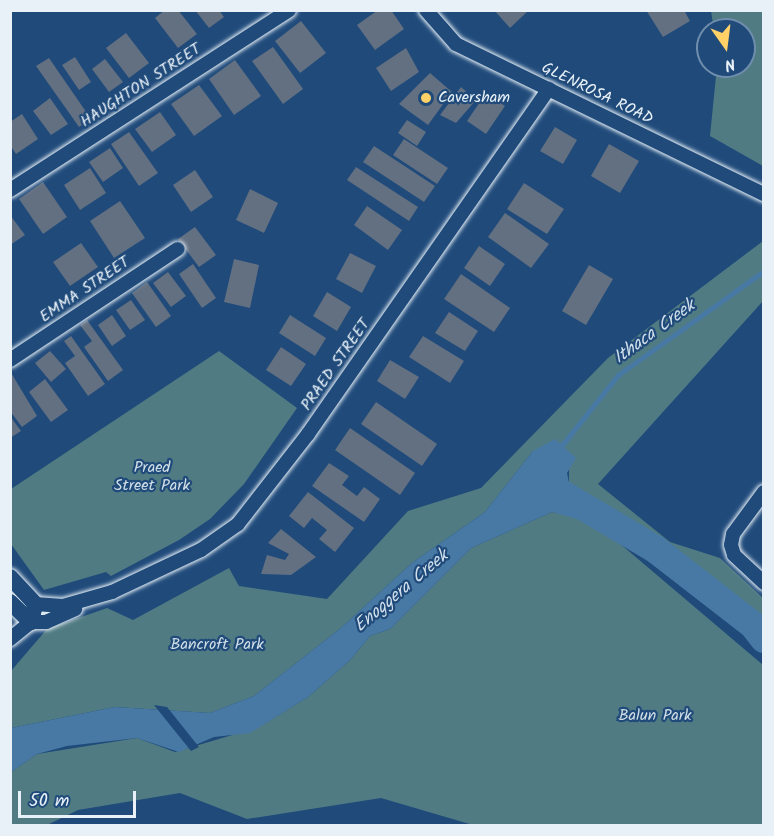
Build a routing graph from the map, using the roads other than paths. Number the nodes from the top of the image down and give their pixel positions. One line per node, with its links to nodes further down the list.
1 (289, 10): 4 (street, HAUGHTON STREET)
2 (426, 10): 3 (street, GLENROSA ROAD)
3 (549, 89): 5 (street, GLENROSA ROAD); 11 (street, PRAED STREET)
4 (10, 190)
5 (764, 194)
6 (178, 249): 7 (street, EMMA STREET)
7 (10, 360)
8 (764, 492): 10 (street)
9 (10, 577): 12 (street)
10 (764, 583)
11 (95, 598): 12 (street, PRAED STREET); 13 (street, PRAED STREET)
12 (35, 604): 13 (street)
13 (18, 615): 14 (street)
14 (10, 639)

